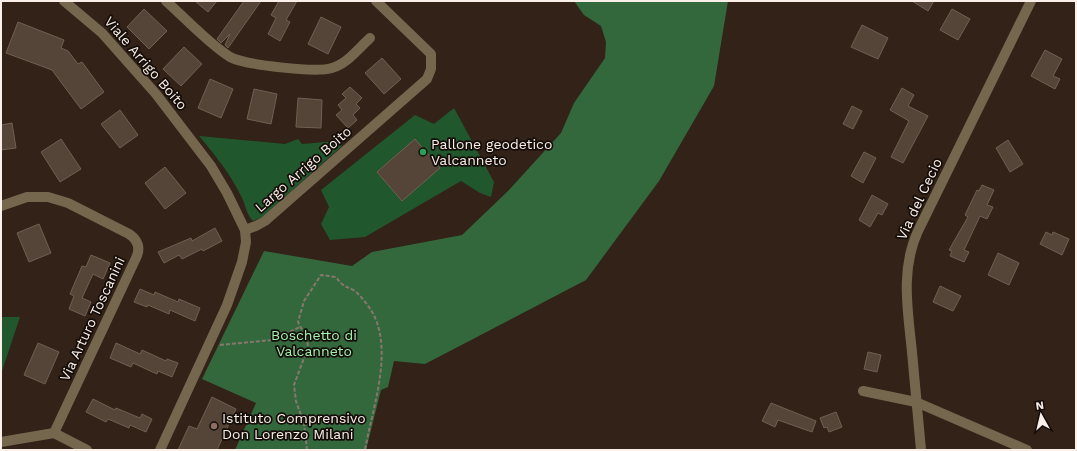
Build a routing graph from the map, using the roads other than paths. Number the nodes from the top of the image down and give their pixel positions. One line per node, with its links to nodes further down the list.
1 (64, 1): 6 (street, Viale Arrigo Boito)
2 (166, 1): 5 (street)
3 (376, 1): 8 (street, Largo Arrigo Boito)
4 (1031, 1): 10 (street, Via del Cecio)
5 (370, 38)
6 (185, 131): 8 (street, Largo Arrigo Boito)
7 (1, 206): 11 (street, Via Arturo Toscanini)
8 (245, 230): 14 (street)
9 (862, 391): 10 (street)
10 (916, 402): 15 (street, Via del Cecio); 16 (street)
11 (54, 433): 12 (street); 13 (street)
12 (1, 442)
13 (87, 450)
14 (160, 450)
15 (921, 450)
16 (1027, 450)

